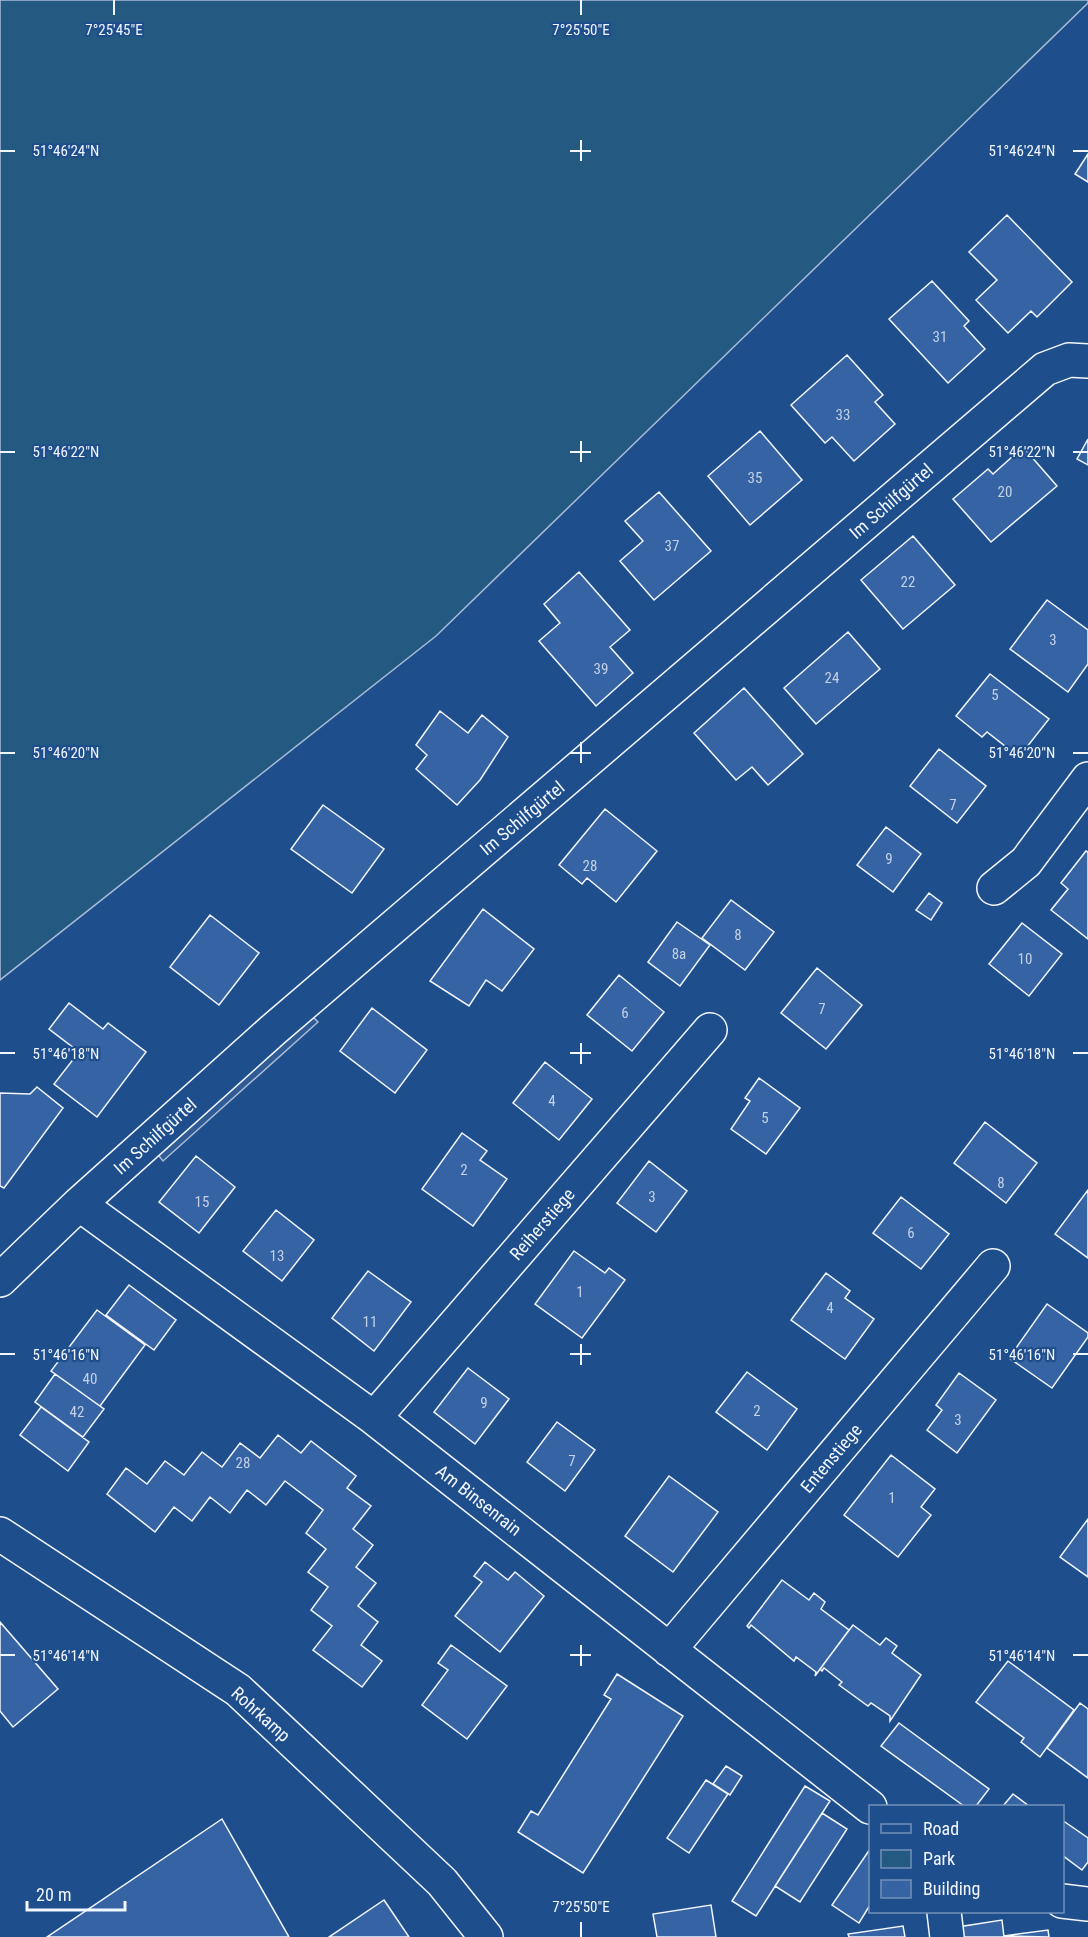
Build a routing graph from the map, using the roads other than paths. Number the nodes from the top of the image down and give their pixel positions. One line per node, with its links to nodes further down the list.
1 (1088, 361): 5 (street, Im Schilfgürtel)
2 (1088, 779): 3 (street)
3 (994, 888)
4 (710, 1030): 8 (street, Reiherstiege)
5 (79, 1204): 7 (street, Im Schilfgürtel); 8 (street, Am Binsenrain)
6 (993, 1266): 10 (street, Entenstiege)
7 (0, 1280)
8 (374, 1418): 10 (street, Am Binsenrain)
9 (0, 1534): 15 (street, Rohrkamp)
10 (669, 1650): 11 (street, Am Binsenrain)
11 (869, 1806)
12 (1064, 1901): 13 (street)
13 (1088, 1905)
14 (944, 1913): 16 (street)
15 (486, 1937)
16 (947, 1937)

